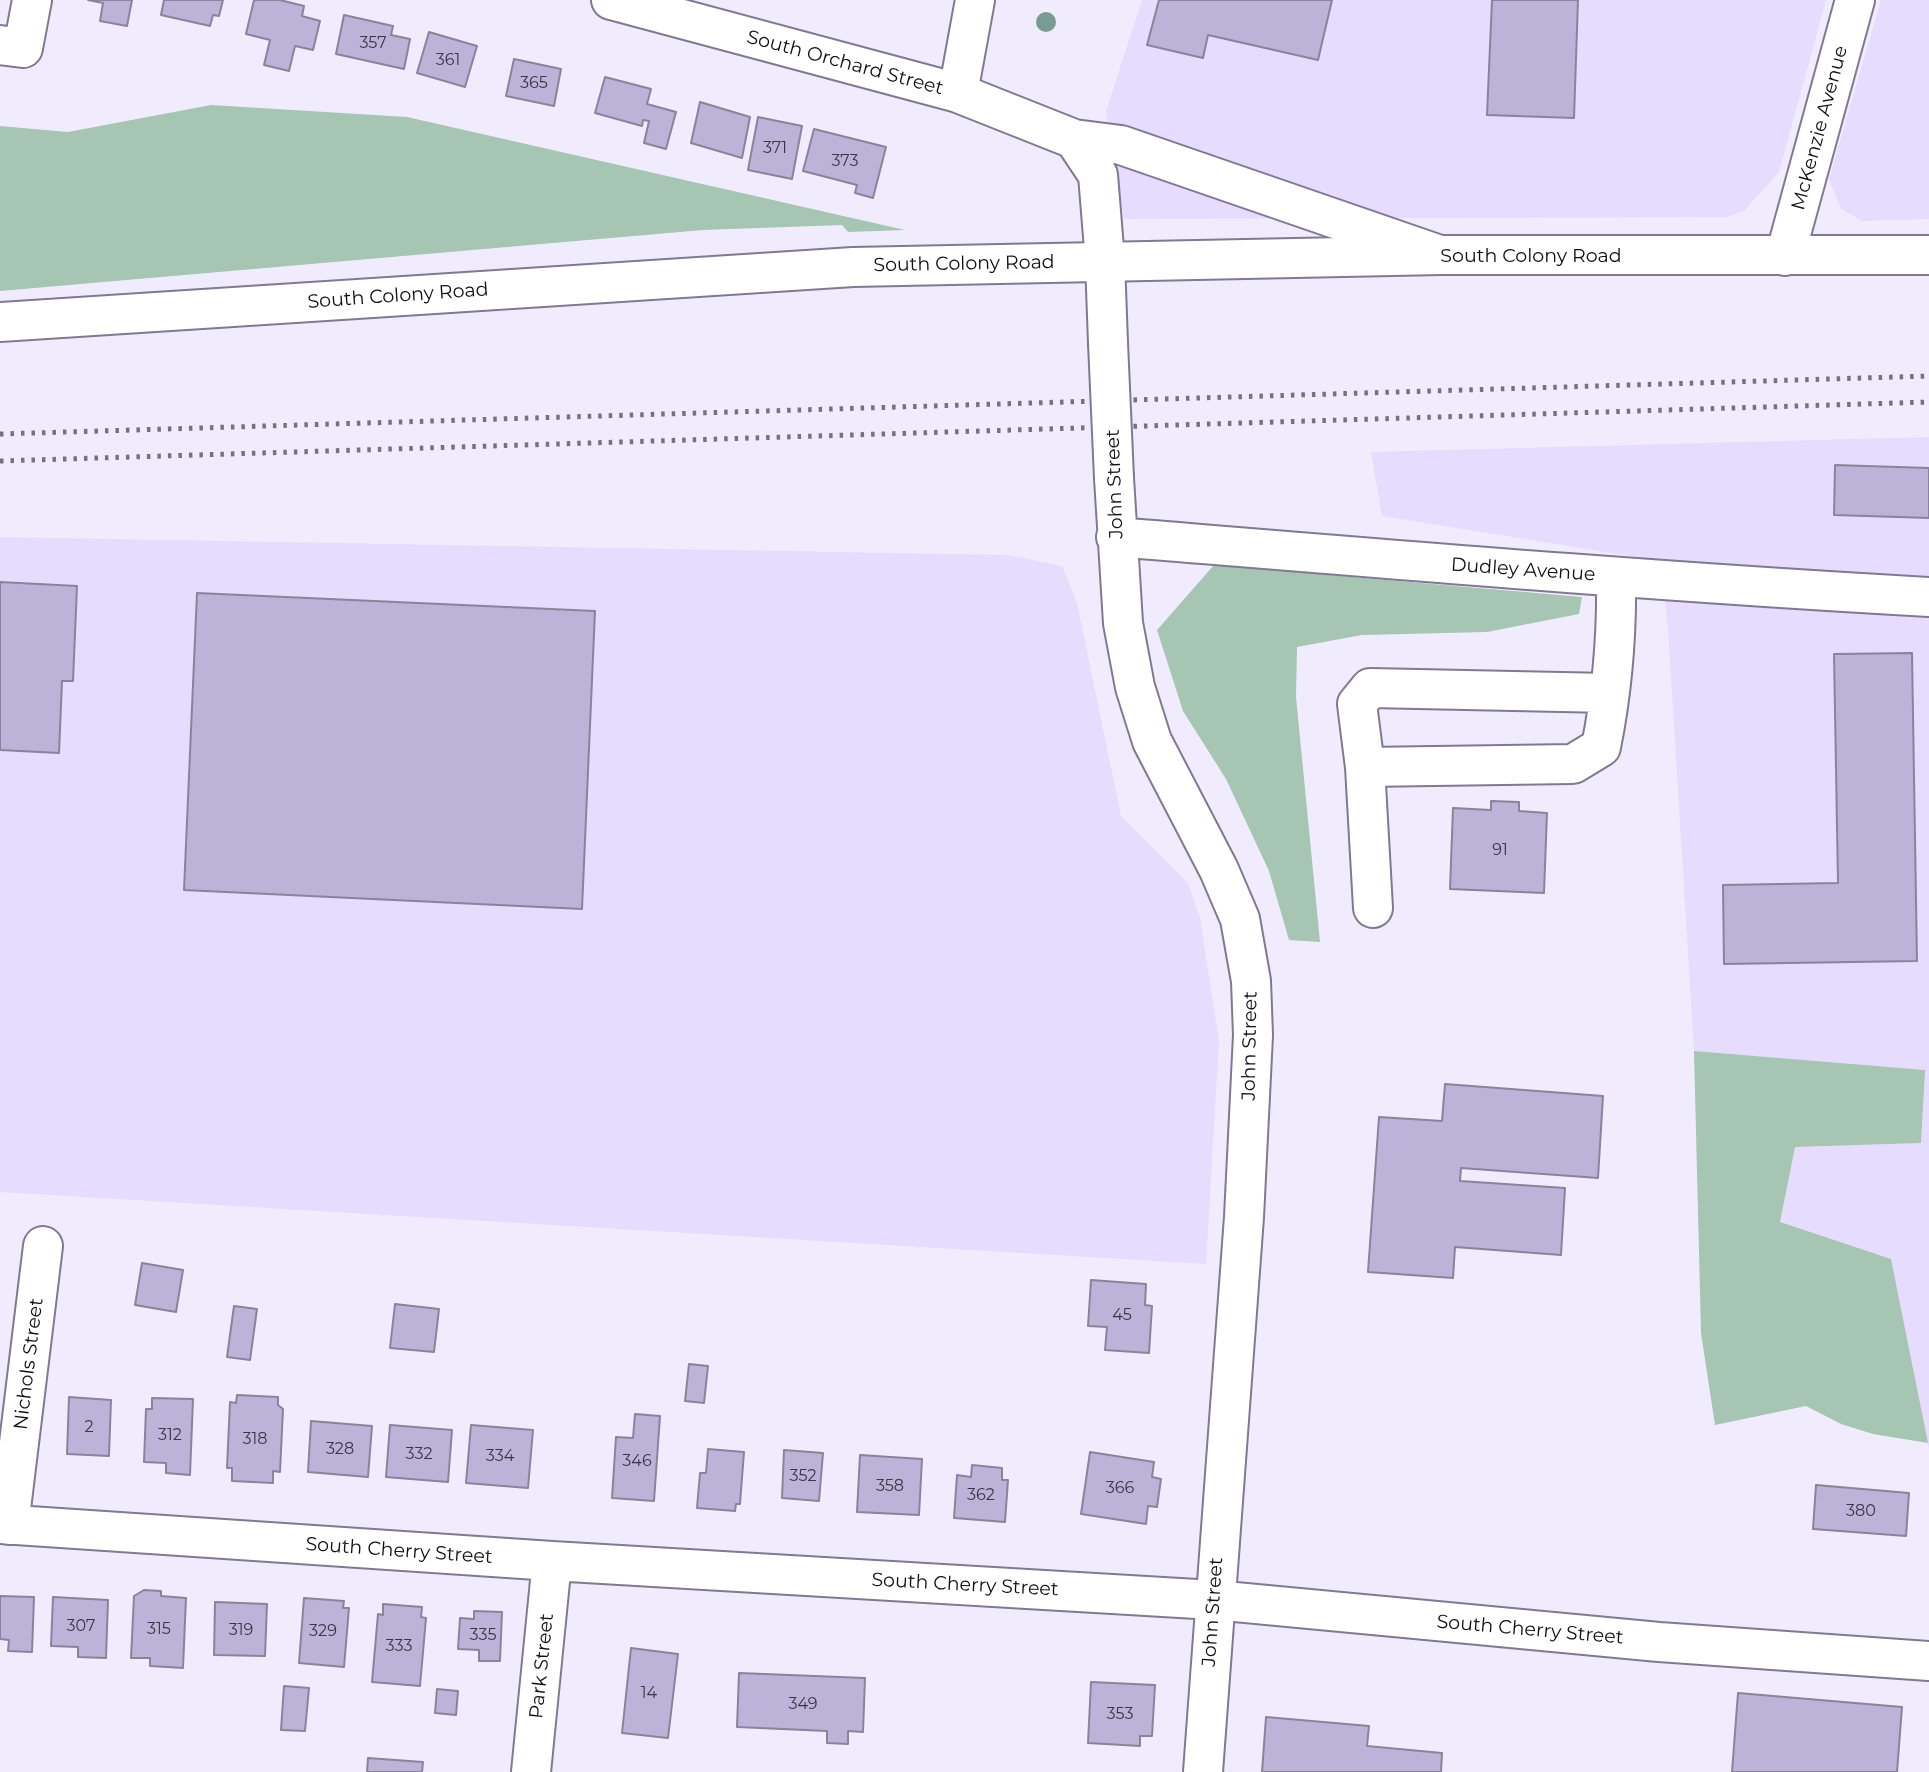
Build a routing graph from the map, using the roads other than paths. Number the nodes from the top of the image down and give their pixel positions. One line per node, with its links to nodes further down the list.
1 (32, 0): 5 (street)
2 (611, 0): 6 (street, South Orchard Street)
3 (975, 0): 6 (street)
4 (1855, 0): 9 (street, McKenzie Avenue)
5 (0, 45)
6 (957, 93): 7 (street, South Orchard Street)
7 (1074, 139): 8 (street, South Orchard Street); 11 (street)
8 (1443, 255): 9 (street, South Colony Road); 11 (street, South Colony Road)
9 (1785, 256): 10 (street, South Colony Road)
10 (1929, 256)
11 (1105, 261): 12 (street, South Colony Road); 13 (street, John Street, bridge)
12 (0, 322)
13 (1116, 537): 14 (street, Dudley Avenue); 22 (street, John Street)
14 (1616, 577): 15 (street, Dudley Avenue); 16 (street)
15 (1929, 597)
16 (1609, 693): 17 (street); 17 (street)
17 (1365, 767): 18 (street)
18 (1373, 908)
19 (43, 1246): 20 (street, Nichols Street)
20 (4, 1525): 21 (street, South Cherry Street)
21 (552, 1561): 22 (street, South Cherry Street); 24 (street, Park Street)
22 (1214, 1600): 23 (street, South Cherry Street); 25 (street, John Street)
23 (1929, 1661)
24 (531, 1772)
25 (1203, 1772)

